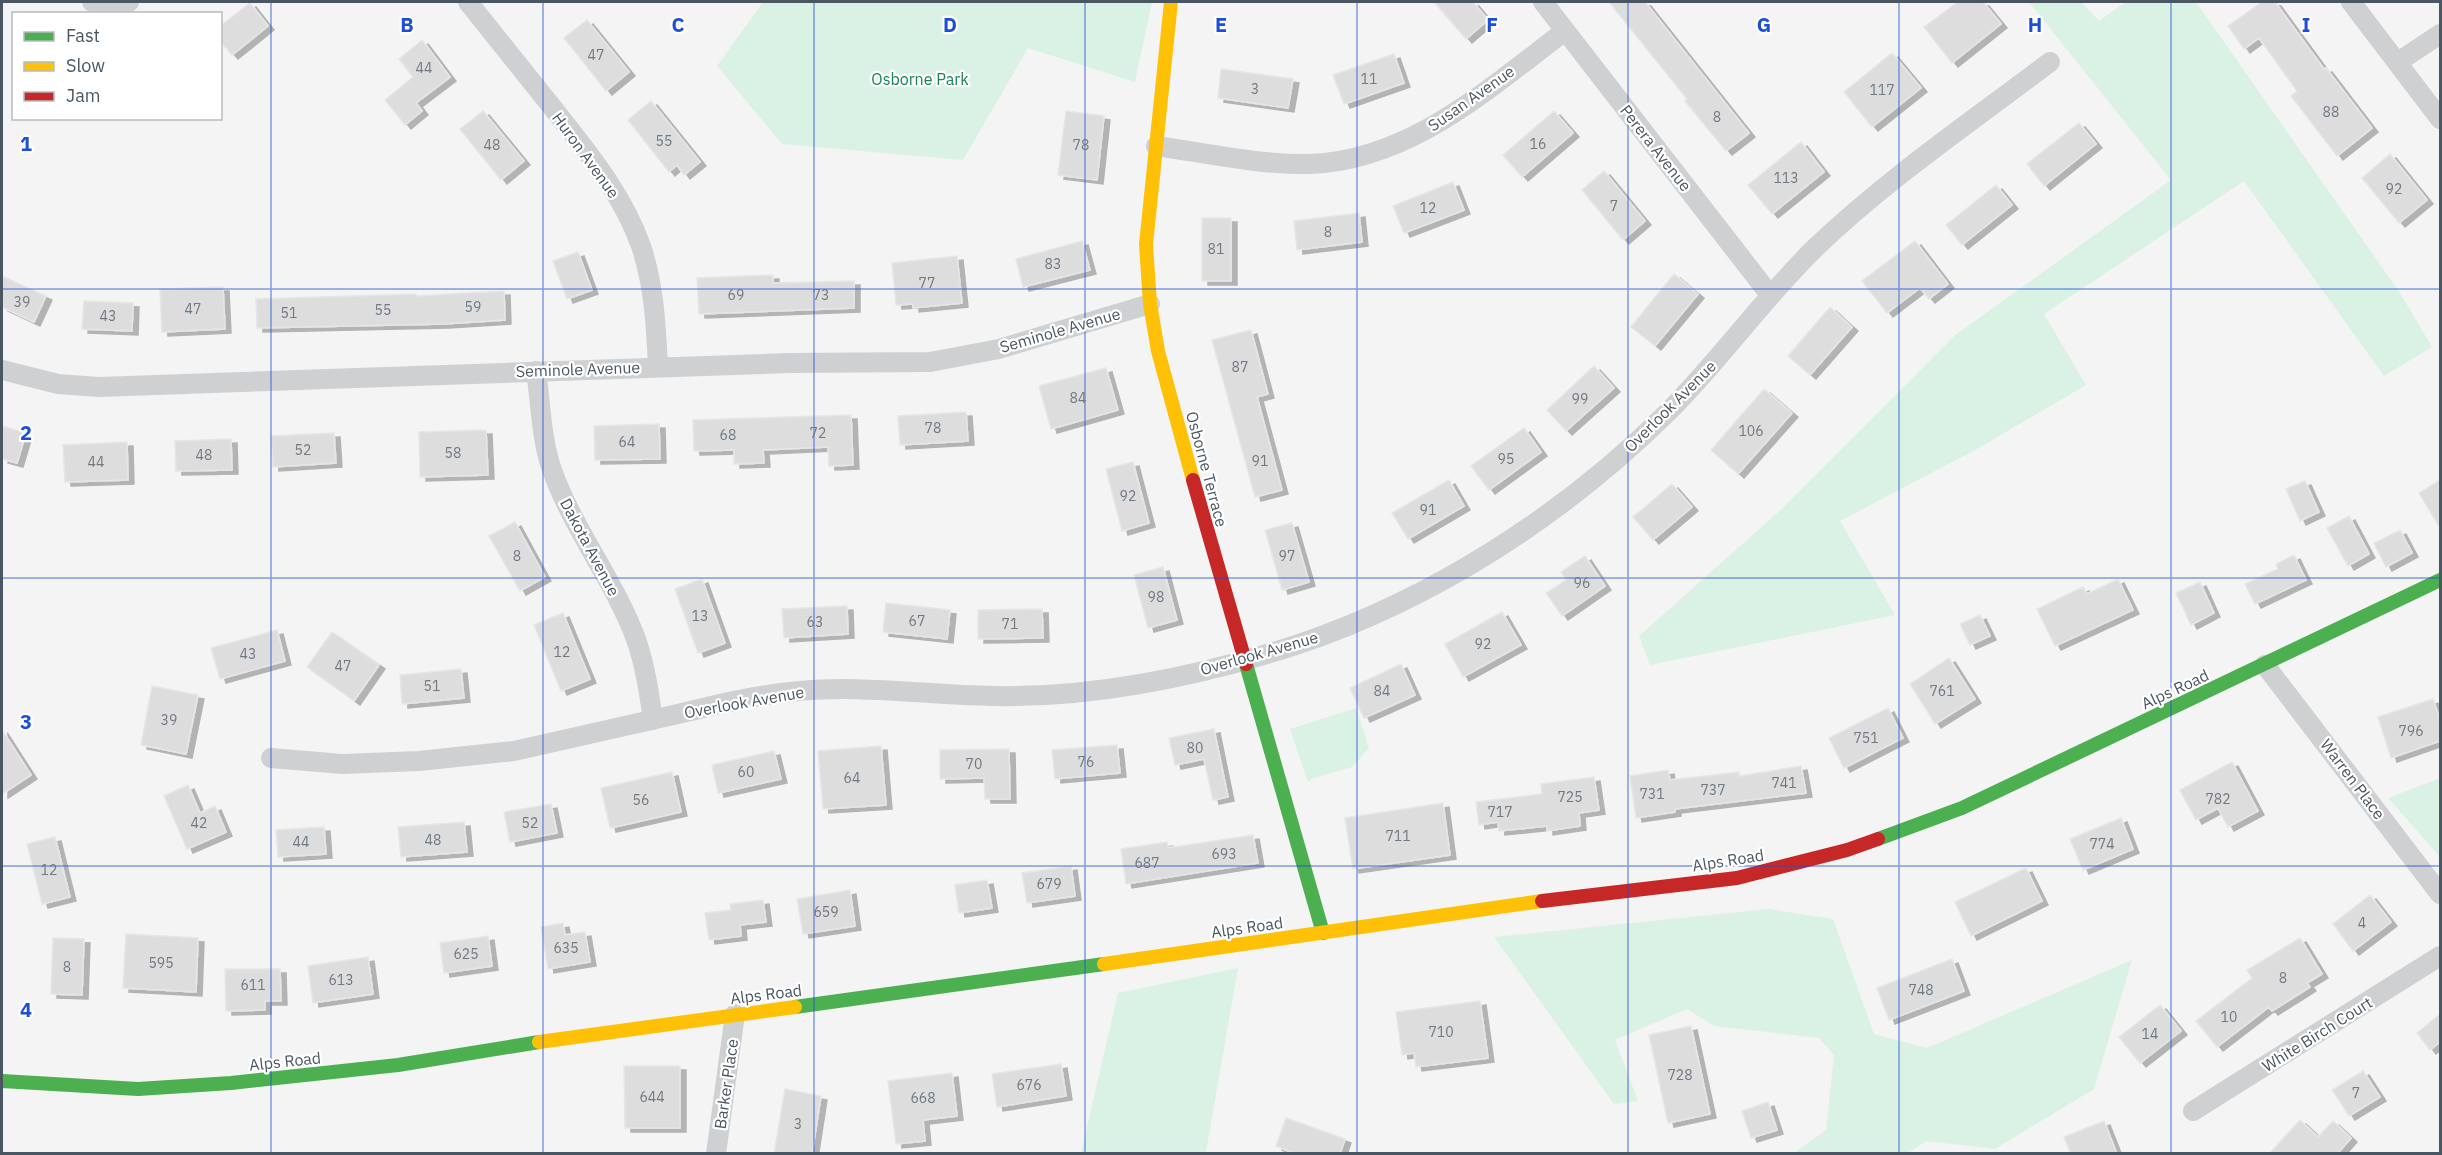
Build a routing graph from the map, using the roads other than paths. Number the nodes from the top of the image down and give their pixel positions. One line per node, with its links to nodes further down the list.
1 (92, 2): 2 (street)
2 (129, 2)
3 (468, 2): 15 (street, Huron Avenue)
4 (1172, 2): 12 (main road, Osborne Terrace)
5 (1543, 2): 7 (street, Perera Avenue)
6 (2351, 2): 10 (street)
7 (1565, 31): 12 (street, Susan Avenue); 13 (street, Perera Avenue)
8 (2440, 34): 10 (street)
9 (2050, 62): 13 (street, Overlook Avenue)
10 (2398, 62): 11 (street)
11 (2440, 119)
12 (1156, 146): 14 (main road, Osborne Terrace)
13 (1770, 295): 19 (street, Overlook Avenue)
14 (1150, 304): 15 (street, Seminole Avenue); 19 (main road, Osborne Terrace)
15 (658, 367): 17 (street, Seminole Avenue)
16 (2, 370): 17 (street, Seminole Avenue)
17 (536, 371): 21 (street, Dakota Avenue)
18 (2440, 580): 20 (main road, Alps Road)
19 (1244, 660): 21 (street, Overlook Avenue); 24 (main road, Osborne Terrace)
20 (2265, 665): 23 (street, Warren Place); 24 (main road, Alps Road)
21 (652, 720): 22 (street, Overlook Avenue)
22 (271, 758)
23 (2440, 894)
24 (1323, 933): 26 (main road, Alps Road)
25 (2440, 956): 28 (street, White Birch Court)
26 (735, 1014): 27 (main road, Alps Road); 29 (street, Barker Place)
27 (2, 1081)
28 (2193, 1112)
29 (716, 1154)

